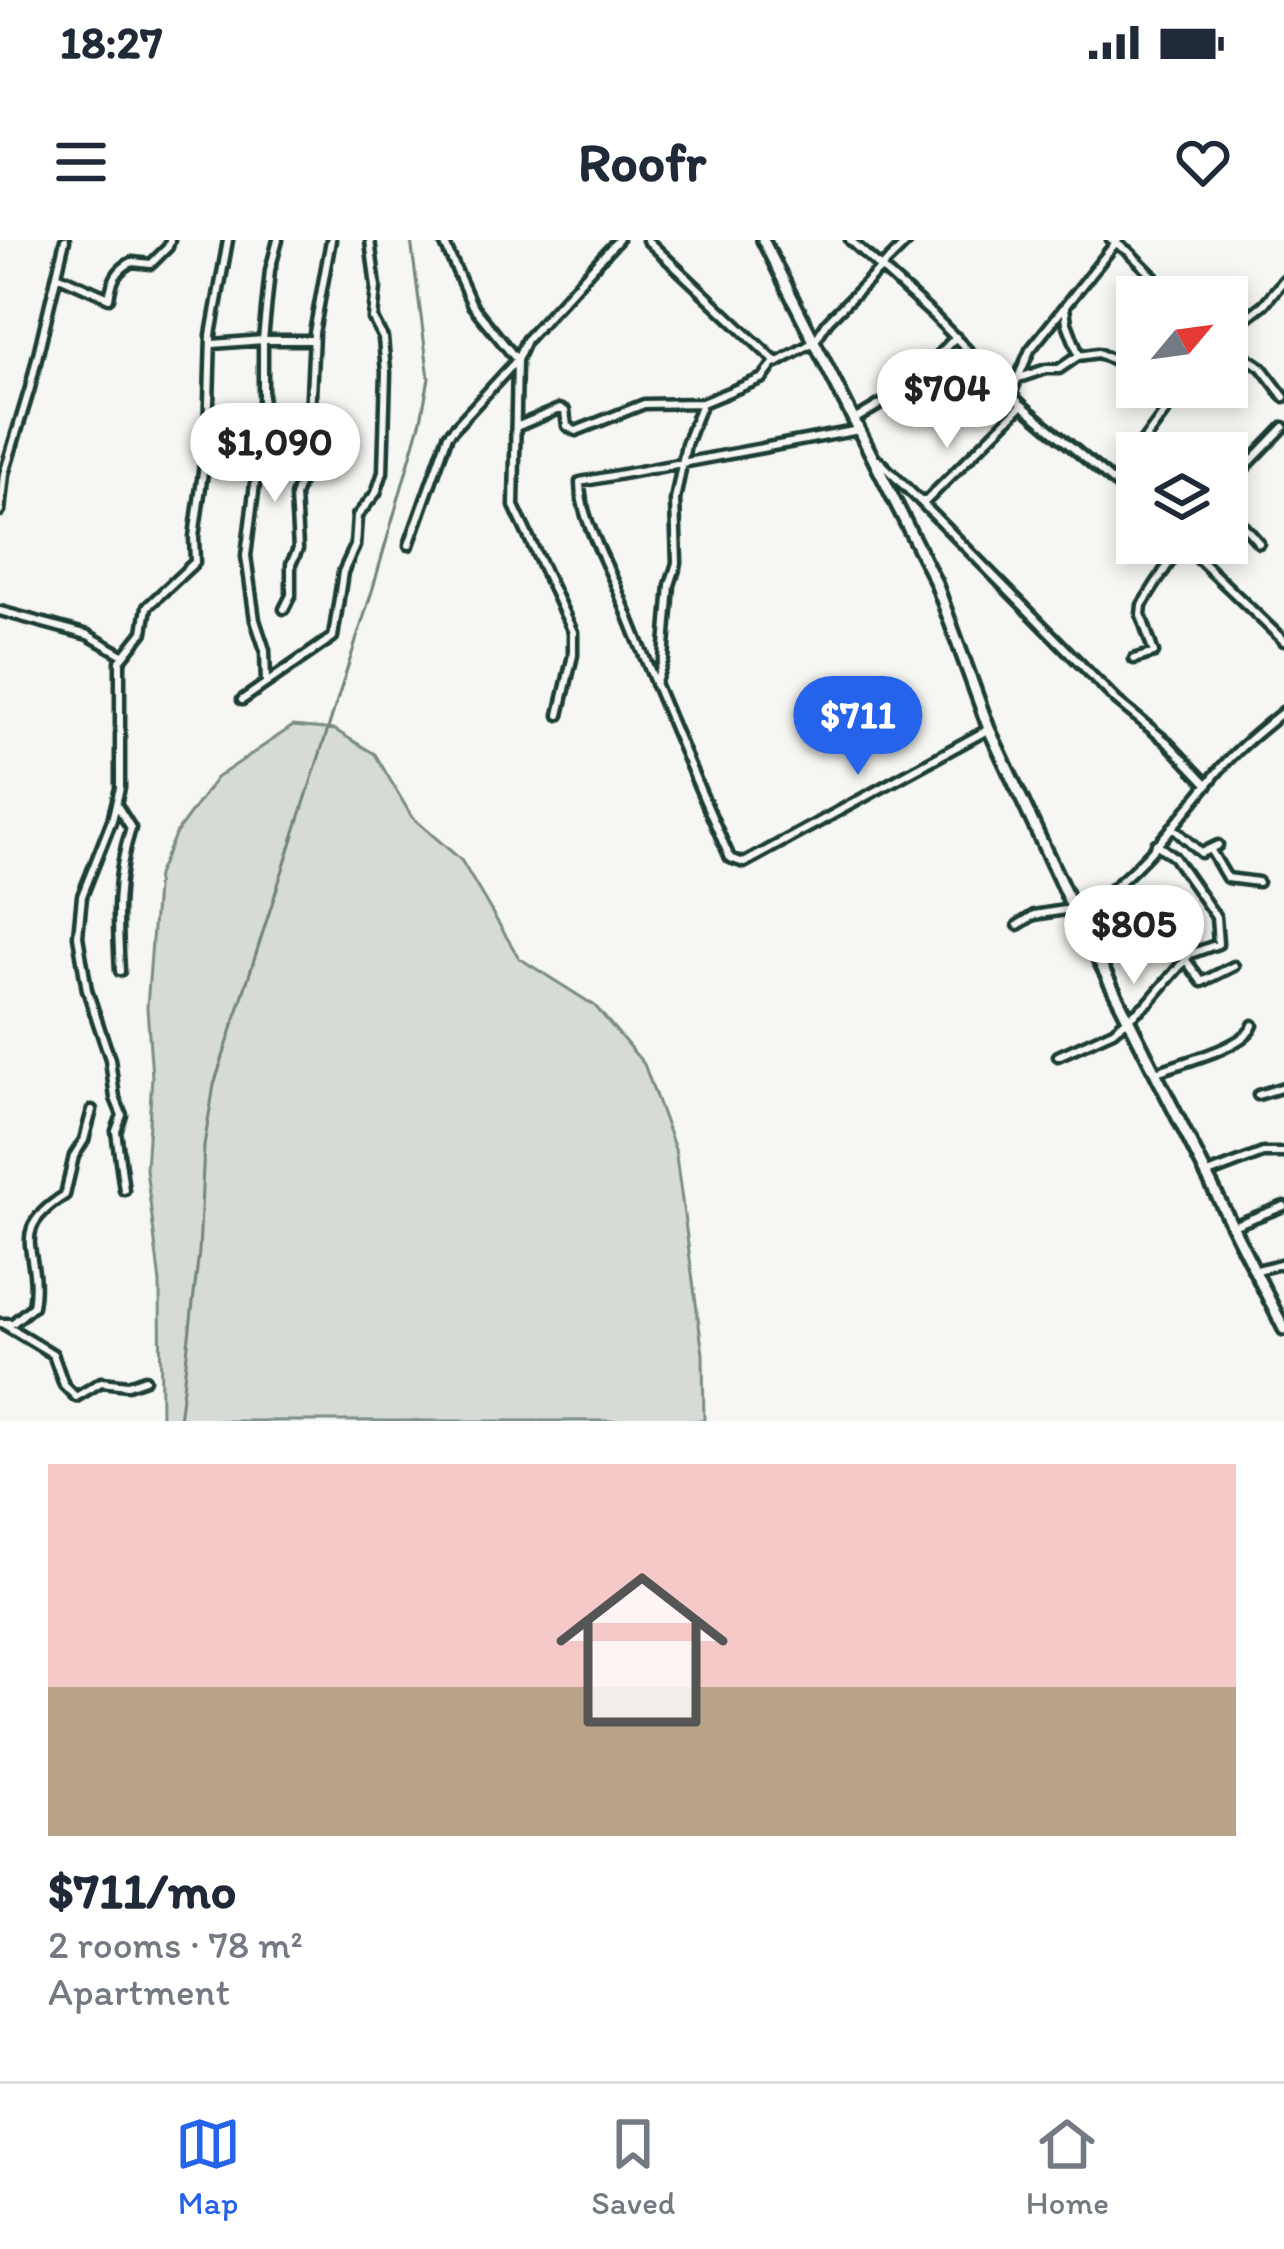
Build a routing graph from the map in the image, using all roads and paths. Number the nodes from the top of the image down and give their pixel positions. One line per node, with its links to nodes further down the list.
1 (65, 240): 15 (street)
2 (170, 240): 15 (street)
3 (228, 240): 24 (street)
4 (278, 240): 21 (street)
5 (331, 240): 22 (street)
6 (370, 240): 55 (street)
7 (443, 240): 27 (street)
8 (618, 240): 27 (street)
9 (647, 240): 29 (street)
10 (763, 240): 23 (street)
11 (850, 240): 14 (street)
12 (908, 240): 14 (street)
13 (1115, 241): 16 (street); 18 (street)
14 (881, 269): 20 (street); 23 (street)
15 (57, 274): 40 (street)
16 (1153, 276)
17 (1284, 280): 19 (street)
18 (1065, 307): 25 (street); 30 (street)
19 (1248, 317)
20 (956, 337): 31 (street); 36 (street)
21 (263, 340): 22 (street); 24 (street); 55 (street)
22 (313, 340): 50 (street)
23 (814, 341): 29 (street); 36 (street)
24 (212, 344): 53 (street)
25 (1080, 356): 28 (street); 30 (street)
26 (1248, 359): 32 (street)
27 (517, 360): 38 (street); 49 (street)
28 (1116, 361)
29 (774, 363): 33 (street)
30 (1016, 379): 31 (street)
31 (1011, 394): 34 (street)
32 (1284, 397)
33 (702, 403): 38 (street); 42 (street)
34 (1022, 405): 44 (street); 45 (street)
35 (1168, 408): 44 (street)
36 (857, 425): 41 (street); 42 (street)
37 (1284, 427): 43 (street)
38 (514, 428): 59 (street)
39 (0, 436): 40 (street)
40 (16, 436): 46 (street)
41 (872, 455): 45 (street); 60 (street)
42 (682, 462): 56 (street); 56 (street)
43 (1248, 464)
44 (1114, 481)
45 (920, 501): 61 (street)
46 (0, 512)
47 (1248, 531): 48 (street)
48 (1259, 543)
49 (410, 545)
50 (284, 609)
51 (0, 611): 53 (street)
52 (1284, 641): 54 (street)
53 (122, 655): 62 (street)
54 (1134, 659)
55 (266, 684): 57 (street)
56 (656, 684): 60 (street)
57 (242, 700)
58 (1284, 711): 61 (street)
59 (559, 715)
60 (989, 729): 66 (street)
61 (1208, 785): 63 (street)
62 (116, 806): 70 (street); 80 (street)
63 (1172, 827): 64 (street); 65 (street)
64 (1156, 844): 66 (street); 68 (street)
65 (1258, 881)
66 (1074, 911): 67 (street); 71 (street)
67 (1018, 926)
68 (1185, 959): 69 (street); 71 (street)
69 (1234, 966)
70 (120, 971)
71 (1129, 1019): 73 (street); 74 (street)
72 (1253, 1025): 74 (street)
73 (1058, 1056)
74 (1156, 1072): 79 (street)
75 (1284, 1087): 76 (street)
76 (1258, 1095)
77 (92, 1110): 85 (street)
78 (1284, 1153): 79 (street)
79 (1208, 1174): 82 (street)
80 (124, 1190)
81 (1284, 1206): 82 (street)
82 (1235, 1225): 84 (street)
83 (1284, 1263): 84 (street)
84 (1257, 1270): 86 (street)
85 (1, 1323): 87 (street)
86 (1284, 1329)
87 (145, 1379)

